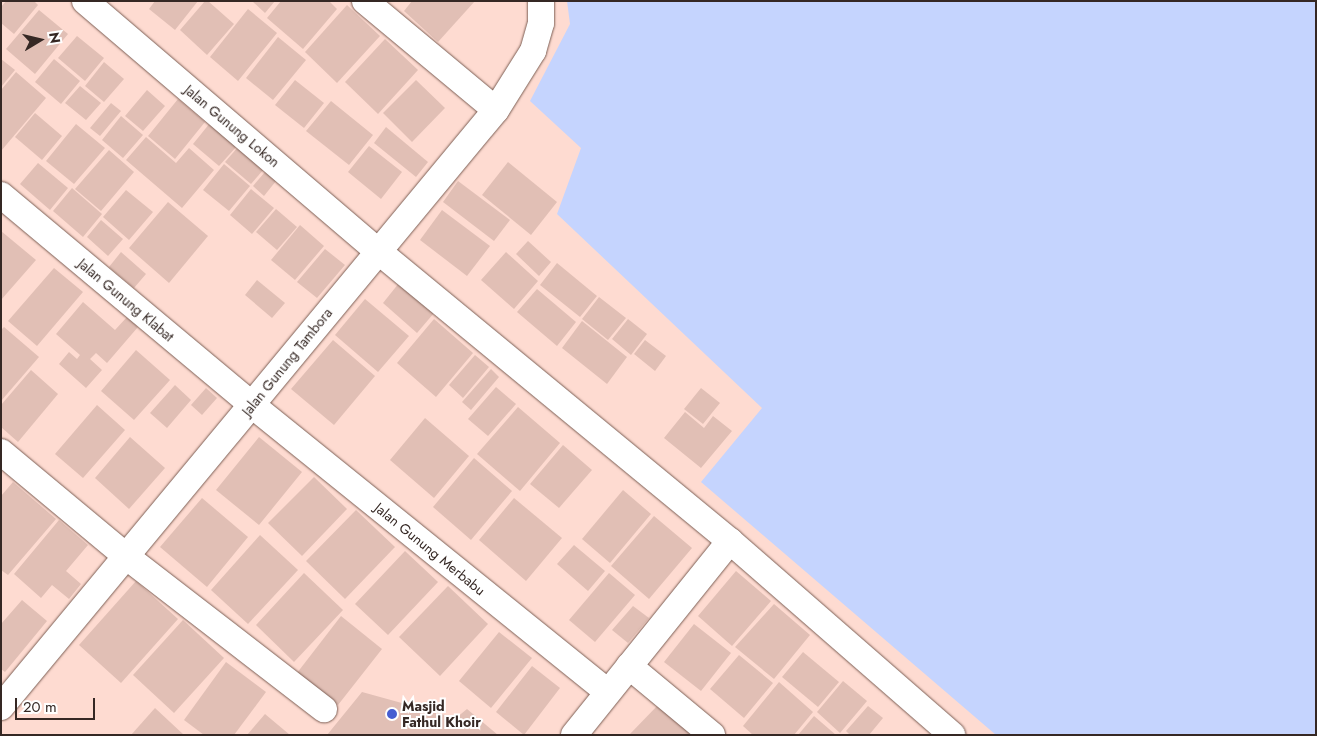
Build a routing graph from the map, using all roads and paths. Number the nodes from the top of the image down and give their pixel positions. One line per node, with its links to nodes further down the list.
1 (86, 1): 6 (street, Jalan Gunung Lokon)
2 (365, 1): 4 (street)
3 (541, 1): 4 (street, Jalan Gunung Tambora)
4 (496, 110): 6 (street, Jalan Gunung Tambora)
5 (1, 195): 7 (street, Jalan Gunung Klabat)
6 (378, 251): 7 (street, Jalan Gunung Tambora); 9 (street, Jalan Gunung Lokon)
7 (252, 405): 10 (street, Jalan Gunung Tambora); 12 (street, Jalan Gunung Merbabu)
8 (1, 452): 10 (street)
9 (730, 541): 11 (street); 17 (street, Jalan Gunung Lokon)
10 (127, 558): 13 (street, Jalan Gunung Tambora); 14 (street)
11 (629, 666): 12 (street); 16 (street)
12 (608, 692): 15 (street)
13 (1, 707)
14 (324, 709)
15 (577, 734)
16 (712, 735)
17 (952, 735)

